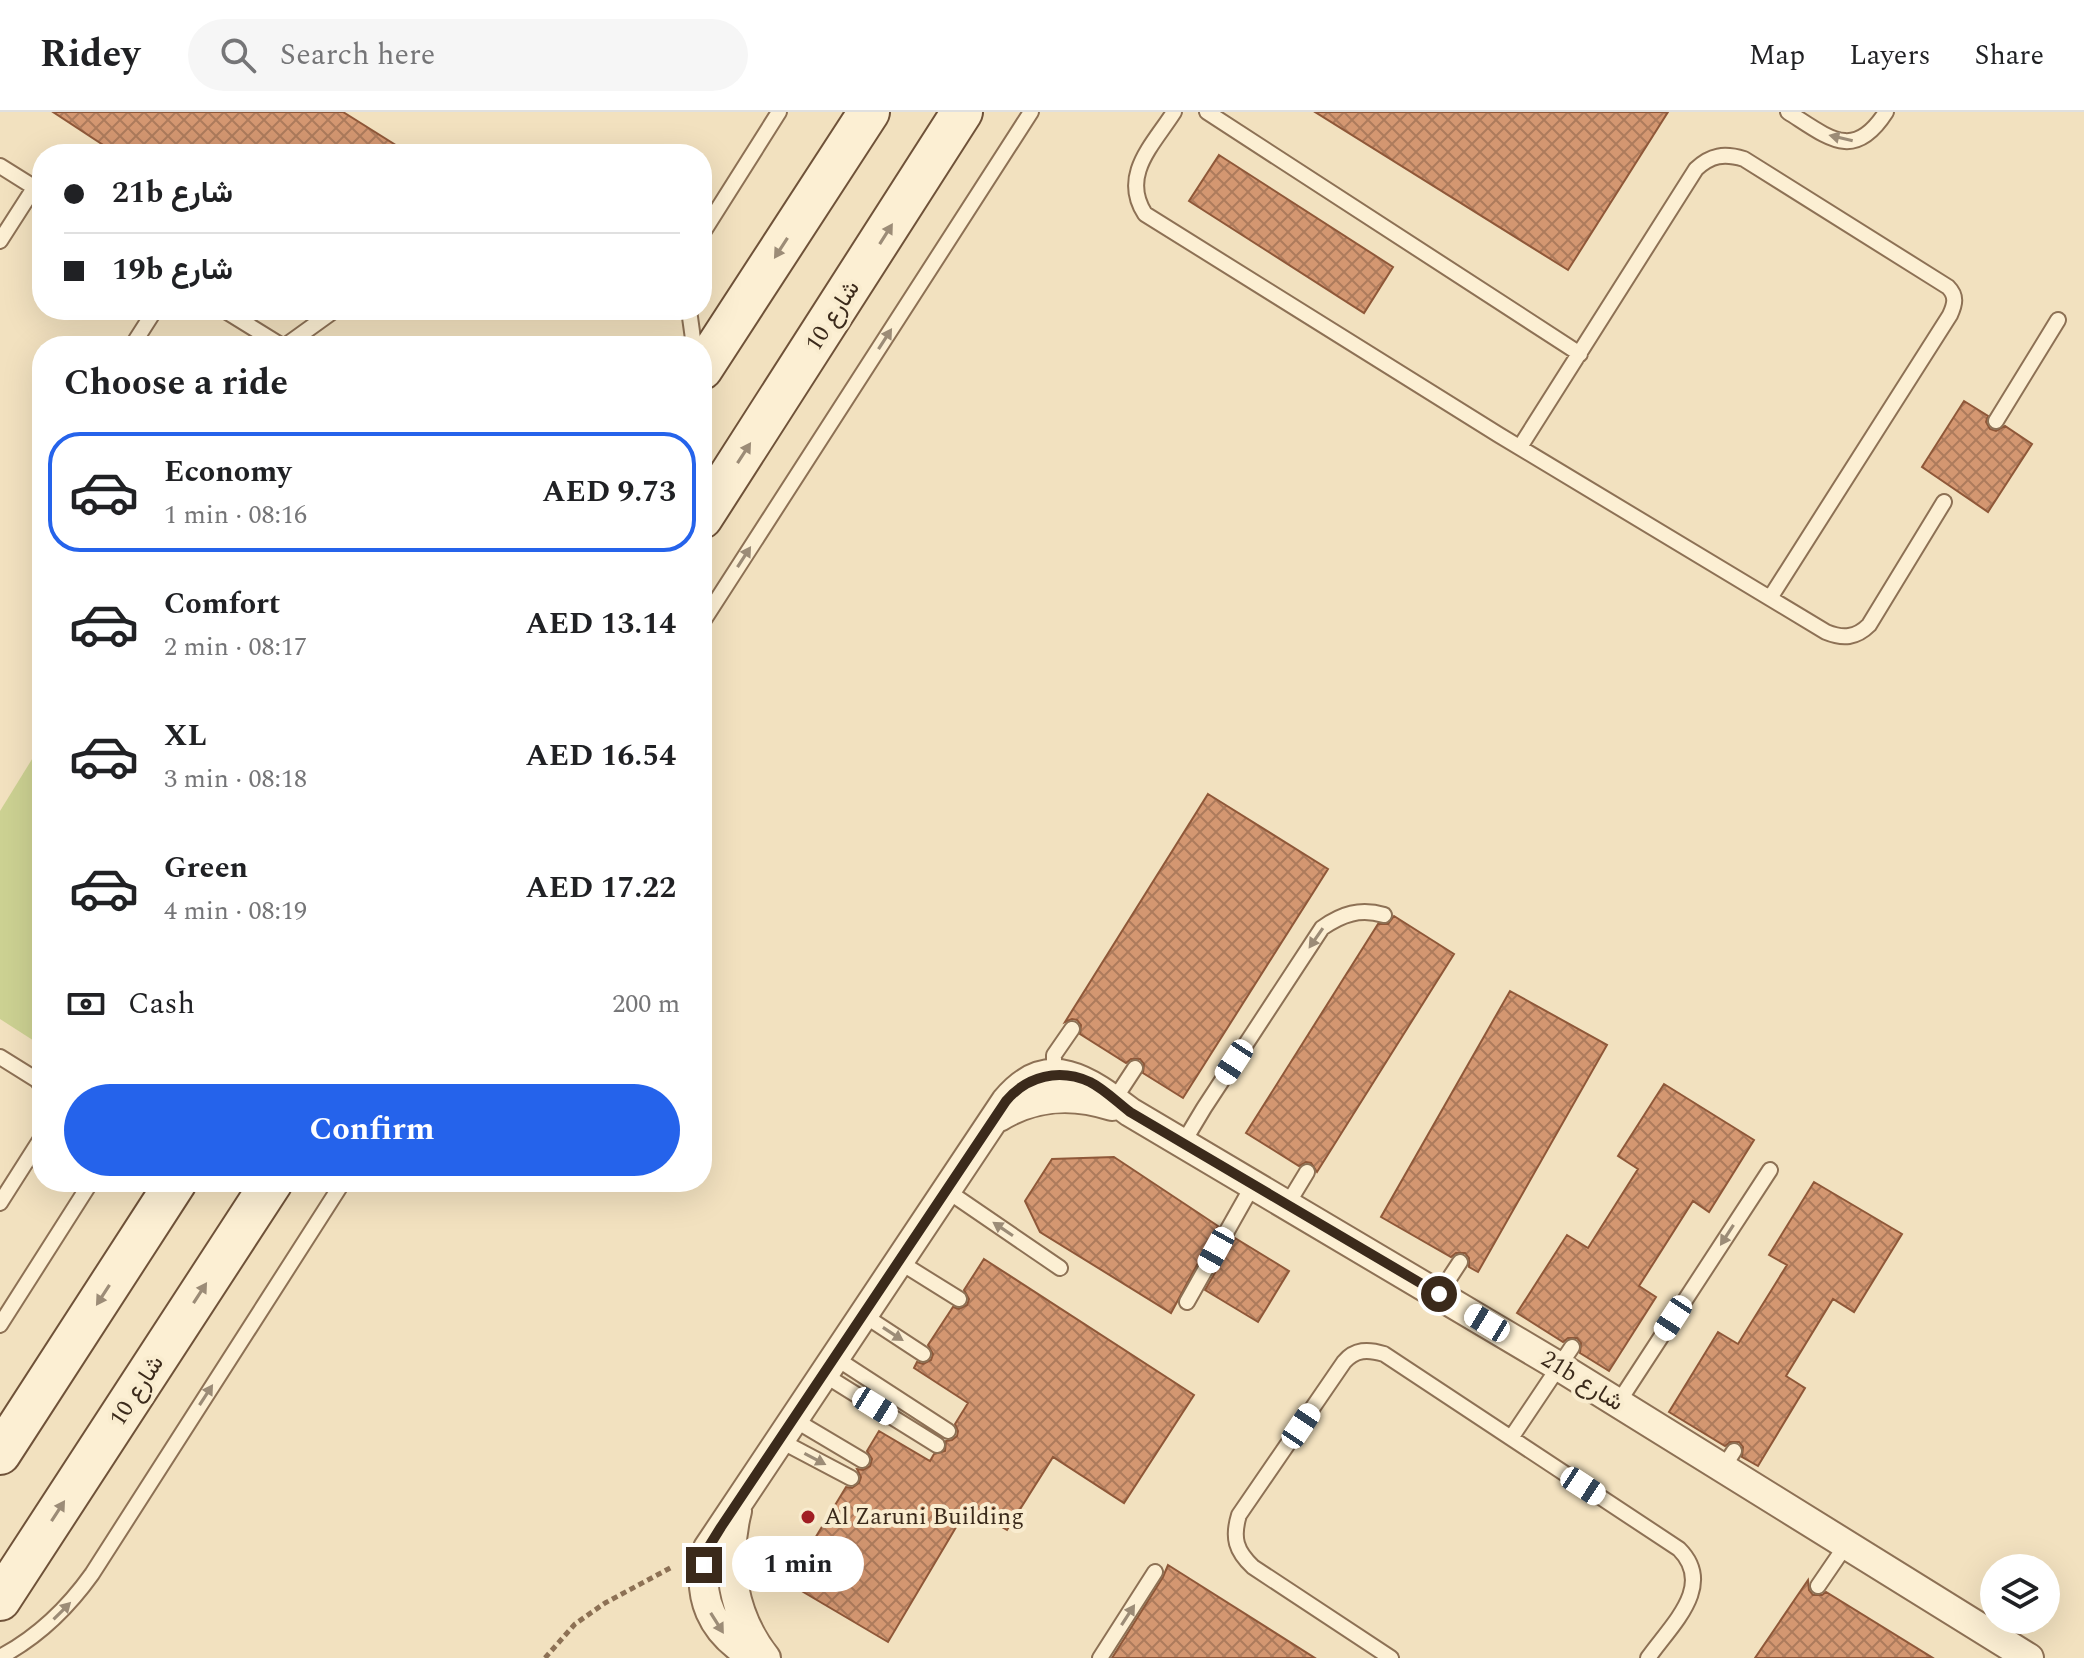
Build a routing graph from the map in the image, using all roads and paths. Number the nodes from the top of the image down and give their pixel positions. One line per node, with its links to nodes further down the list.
1 (779, 112): 12 (lane)
2 (869, 112): 19 (street, one-way to 19)
3 (962, 112): 23 (street, شارع 10, one-way to 3)
4 (1031, 112): 26 (lane, one-way to 4)
5 (1174, 112): 22 (lane)
6 (1207, 112): 20 (lane)
7 (1788, 112): 8 (lane, one-way to 7)
8 (1886, 112)
9 (0, 166): 10 (lane)
10 (32, 186)
11 (32, 198): 13 (lane)
12 (712, 218)
13 (0, 241)
14 (240, 320): 17 (lane)
15 (321, 320): 18 (lane)
16 (2058, 320): 21 (lane)
17 (267, 336)
18 (297, 336)
19 (712, 354)
20 (1580, 354): 22 (lane); 25 (lane)
21 (1996, 421)
22 (1520, 447): 25 (lane)
23 (712, 502)
24 (1944, 502): 25 (lane)
25 (1770, 598)
26 (712, 607)
27 (1384, 915): 35 (lane, one-way to 35)
28 (1072, 1029): 31 (lane)
29 (0, 1057): 32 (lane)
30 (1135, 1068): 33 (lane)
31 (1054, 1075): 33 (street, 21b شارع); 34 (street)
32 (32, 1077)
33 (1122, 1106): 34 (street, 21b شارع); 35 (street, 21b شارع)
34 (994, 1119): 40 (street)
35 (1183, 1143): 39 (street, 21b شارع)
36 (32, 1153): 45 (lane)
37 (1770, 1170): 58 (lane, one-way to 58)
38 (1307, 1172): 46 (lane)
39 (1253, 1185): 46 (street, 21b شارع); 52 (lane)
40 (946, 1190): 47 (street); 49 (lane, one-way to 40)
41 (85, 1192): 54 (lane)
42 (170, 1192): 63 (street, one-way to 63)
43 (265, 1192): 71 (street, شارع 10, one-way to 43)
44 (337, 1192): 72 (lane, one-way to 44)
45 (0, 1203)
46 (1287, 1205): 50 (street, 21b شارع)
47 (898, 1261): 51 (lane); 53 (street)
48 (1460, 1262): 50 (lane)
49 (1060, 1268)
50 (1439, 1294): 56 (street, 21b شارع)
51 (959, 1299)
52 (1187, 1302)
53 (862, 1314): 55 (lane, one-way to 55); 57 (street)
54 (0, 1325)
55 (923, 1354)
56 (1566, 1357): 58 (street, 21b شارع); 61 (lane)
57 (828, 1365): 59 (street); 60 (lane); 62 (lane)
58 (1618, 1403): 67 (street, 21b شارع)
59 (786, 1429): 64 (lane); 65 (lane, one-way to 65); 66 (street)
60 (948, 1431)
61 (1511, 1438): 77 (lane); 78 (lane)
62 (937, 1445)
63 (0, 1454)
64 (862, 1460)
65 (851, 1478)
66 (739, 1503): 68 (street); 75 (street)
67 (1846, 1545): 70 (lane); 79 (street, 21b شارع)
68 (708, 1548): 73 (path); 74 (street, one-way to 74)
69 (1155, 1572): 76 (lane, one-way to 69)
70 (1818, 1586)
71 (0, 1600)
72 (0, 1657)
73 (545, 1658)
74 (756, 1658)
75 (766, 1658)
76 (1100, 1658)
77 (1391, 1658)
78 (1648, 1658)
79 (2029, 1658)

